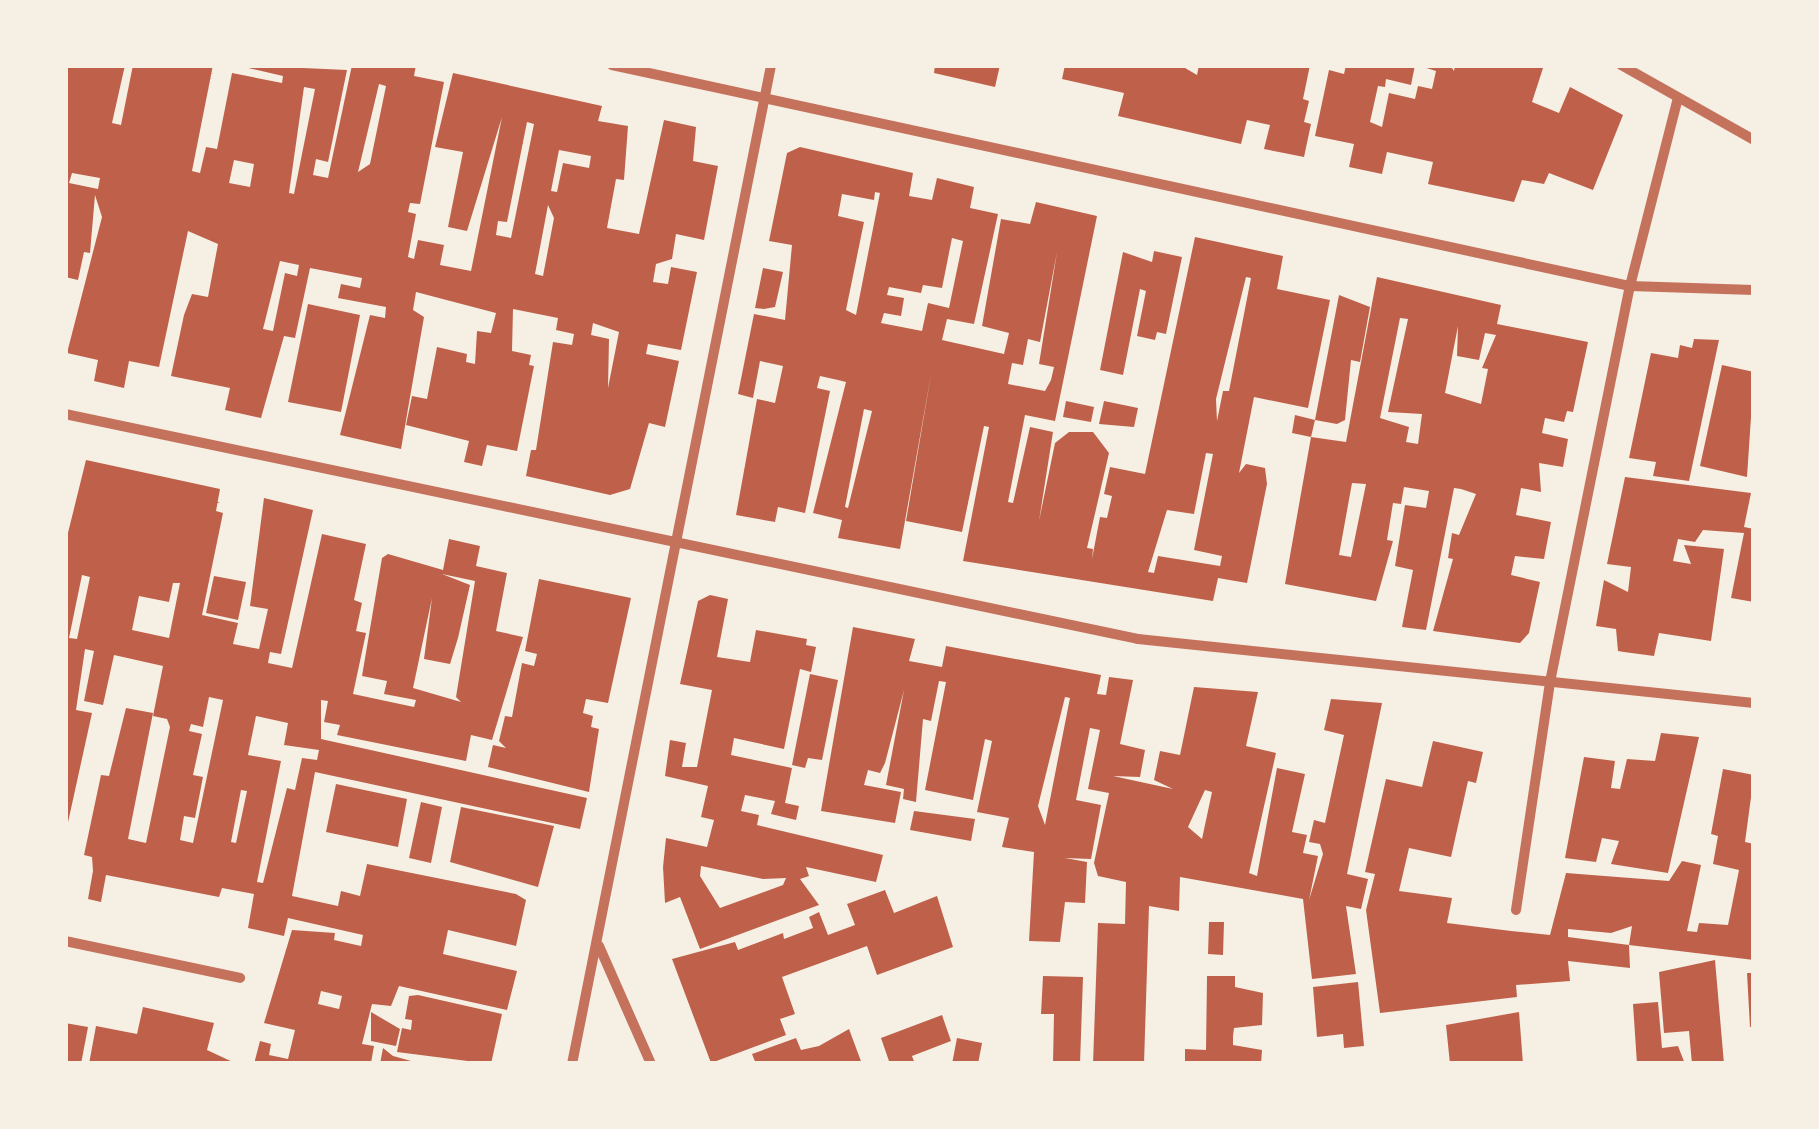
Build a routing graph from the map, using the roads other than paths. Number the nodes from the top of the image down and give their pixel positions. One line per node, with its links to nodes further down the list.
1 (612, 65): 5 (street)
2 (771, 65): 5 (street)
3 (1621, 65): 4 (street)
4 (1678, 98): 6 (street); 7 (street)
5 (763, 100): 7 (street); 10 (street)
6 (1754, 140)
7 (1630, 286): 8 (street); 11 (street)
8 (1754, 290)
9 (65, 414): 10 (street)
10 (676, 546): 11 (street); 15 (street)
11 (1550, 682): 12 (street); 13 (street)
12 (1754, 703)
13 (1516, 910)
14 (65, 940): 16 (street)
15 (598, 946): 17 (street); 18 (street)
16 (240, 978)
17 (572, 1064)
18 (651, 1064)

